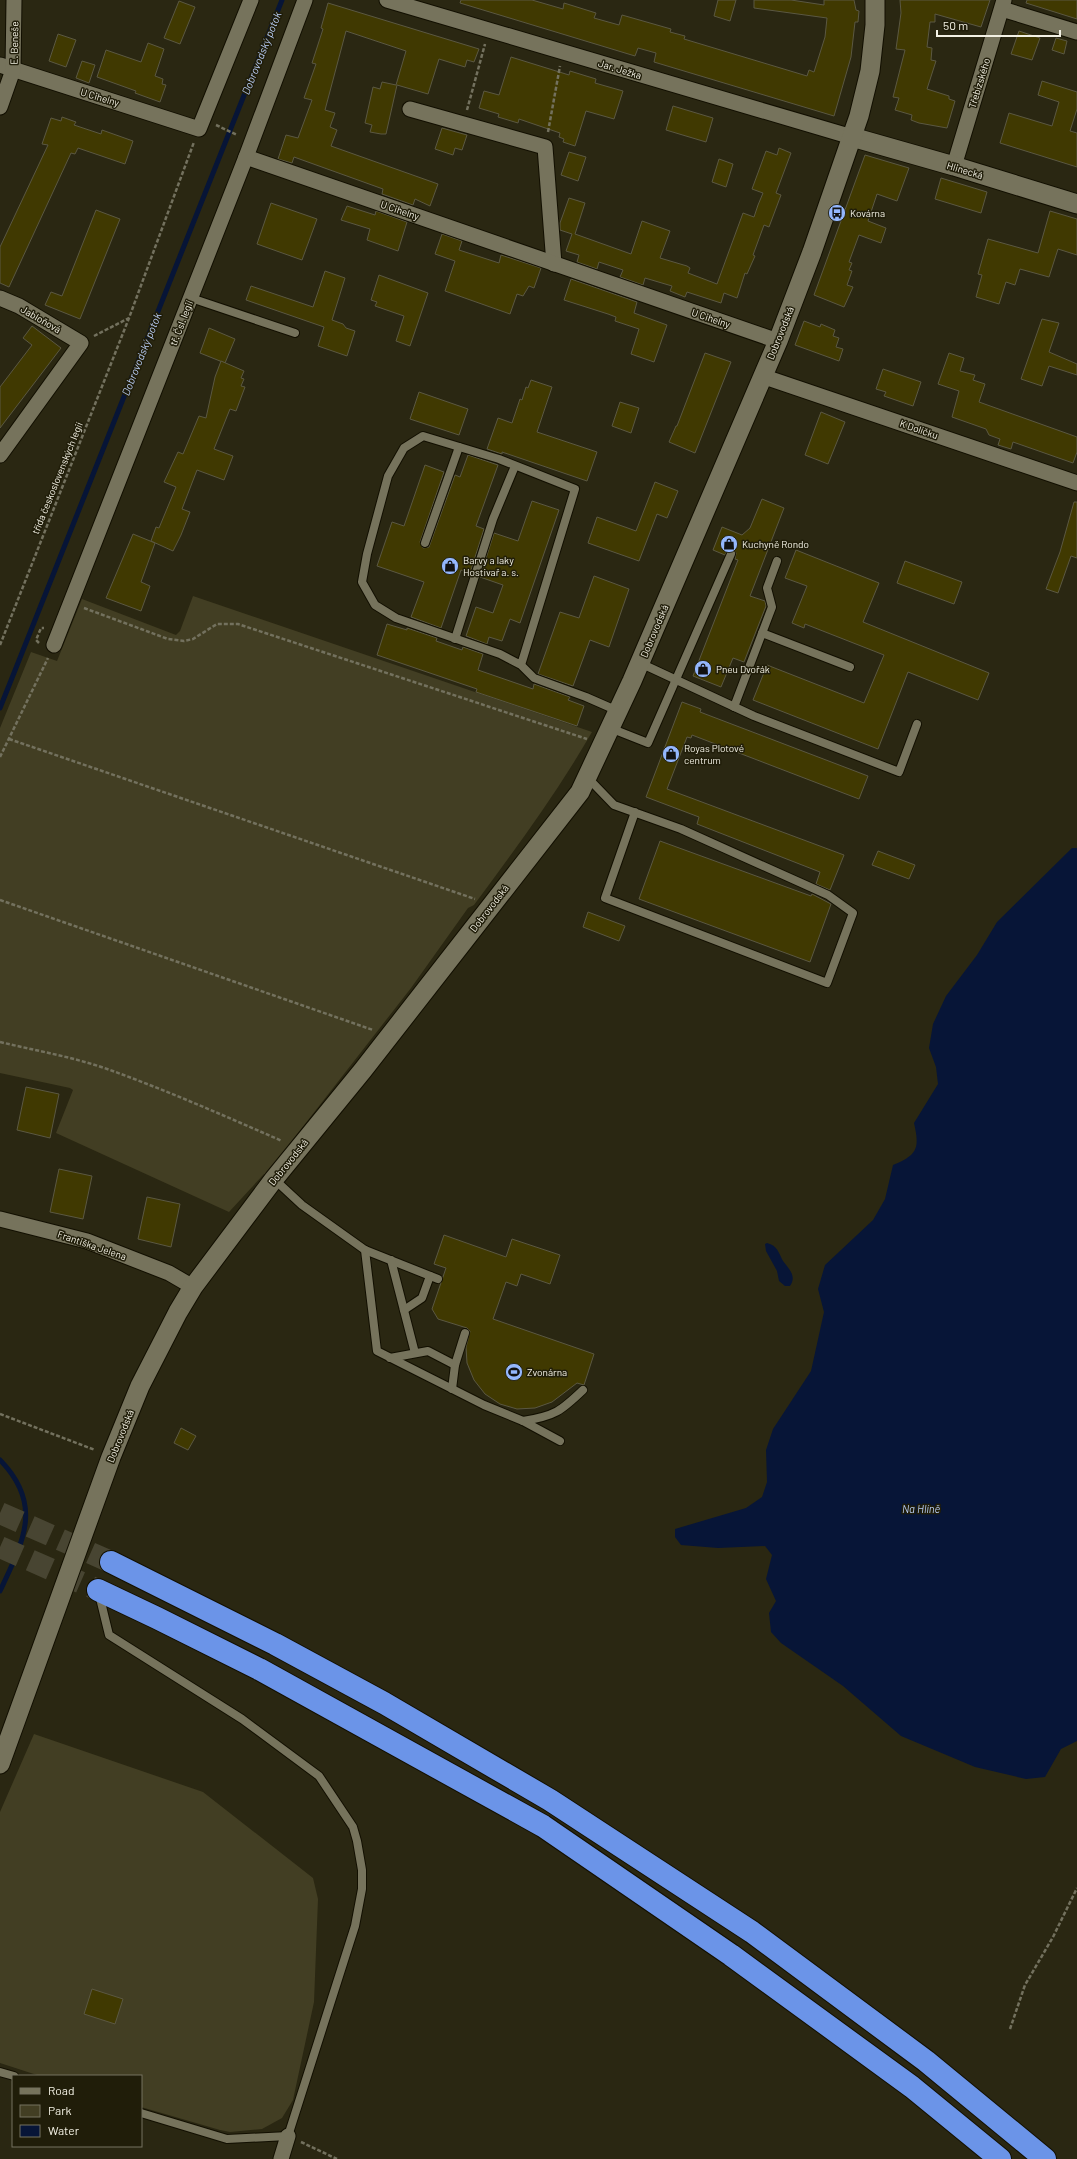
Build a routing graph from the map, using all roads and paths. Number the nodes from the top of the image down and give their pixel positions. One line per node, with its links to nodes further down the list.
1 (14, 0): 10 (street, E. Beneše)
2 (250, 0): 15 (street)
3 (305, 0): 19 (street, tř. Čsl. legií)
4 (387, 0): 7 (street, Jar. Ježka)
5 (875, 0): 17 (street, Dobrovodská)
6 (1003, 4): 8 (street); 20 (street, Třebízského)
7 (488, 30): 9 (street, Jar. Ježka); 13 (path)
8 (1077, 32)
9 (562, 52): 17 (street, Jar. Ježka); 18 (path)
10 (7, 68): 11 (street, E. Beneše); 15 (street, U Cihelny)
11 (0, 107)
12 (410, 110): 13 (street)
13 (463, 124): 18 (street)
14 (218, 126): 16 (path)
15 (199, 129): 25 (path)
16 (236, 134)
17 (852, 137): 20 (street, Hlinecká); 27 (street, Dobrovodská)
18 (545, 147): 22 (street)
19 (246, 157): 22 (street, U Cihelny); 23 (street, tř. Čsl. legií)
20 (954, 166): 21 (street, Hlinecká)
21 (1077, 204)
22 (554, 264): 27 (street, U Cihelny)
23 (191, 298): 26 (lane); 37 (street, tř. Čsl. legií)
24 (2, 302): 28 (street, Jabloňová)
25 (129, 318): 28 (path); 40 (path, třída československých legií)
26 (295, 333)
27 (778, 341): 29 (street, Dobrovodská)
28 (81, 343): 31 (street)
29 (762, 376): 33 (street, K Dolíčku); 42 (street, Dobrovodská)
30 (459, 447): 32 (lane); 34 (lane); 39 (lane)
31 (0, 455)
32 (515, 466): 39 (lane); 43 (lane)
33 (1077, 482)
34 (425, 543)
35 (731, 554): 45 (lane)
36 (777, 561): 38 (lane)
37 (71, 603): 41 (street, tř. Čsl. legií); 51 (path)
38 (762, 633): 44 (lane); 46 (lane)
39 (455, 638): 43 (lane)
40 (0, 645)
41 (54, 645): 50 (path)
42 (640, 663): 45 (lane); 47 (street, Dobrovodská)
43 (522, 665): 47 (lane)
44 (850, 667)
45 (677, 680): 46 (lane); 49 (lane)
46 (734, 707): 48 (lane)
47 (618, 711): 49 (street, Dobrovodská)
48 (917, 724)
49 (610, 728): 51 (street, Dobrovodská)
50 (9, 739): 52 (path); 56 (path)
51 (602, 745): 53 (street, Dobrovodská)
52 (0, 757)
53 (587, 777): 54 (lane); 56 (street, Dobrovodská)
54 (635, 812): 54 (lane)
55 (0, 900): 57 (path)
56 (490, 906): 57 (street, Dobrovodská)
57 (388, 1038): 60 (street, Dobrovodská)
58 (0, 1042): 59 (path)
59 (288, 1144)
60 (274, 1179): 62 (lane); 66 (street, Dobrovodská)
61 (0, 1219): 66 (street, Františka Jelena)
62 (366, 1250): 63 (lane); 70 (lane)
63 (391, 1260): 64 (lane); 67 (lane)
64 (430, 1276): 65 (lane); 67 (lane)
65 (438, 1279)
66 (187, 1283): 77 (street, Dobrovodská)
67 (404, 1310): 69 (lane)
68 (465, 1333): 71 (lane)
69 (415, 1353): 70 (lane); 71 (lane)
70 (390, 1358): 72 (lane)
71 (455, 1365): 72 (lane)
72 (452, 1389): 75 (lane)
73 (583, 1390): 75 (lane)
74 (0, 1414): 77 (path)
75 (523, 1421): 76 (lane)
76 (560, 1441)
77 (111, 1456): 80 (street, Dobrovodská)
78 (111, 1562): 90 (highway)
79 (98, 1590): 86 (lane); 89 (highway)
80 (0, 1764)
81 (1077, 1888): 82 (path)
82 (1010, 2029)
83 (0, 2072): 84 (lane)
84 (12, 2075)
85 (142, 2114): 86 (lane)
86 (288, 2136): 87 (street); 88 (path)
87 (281, 2159)
88 (337, 2159)
89 (1000, 2159)
90 (1045, 2159)

